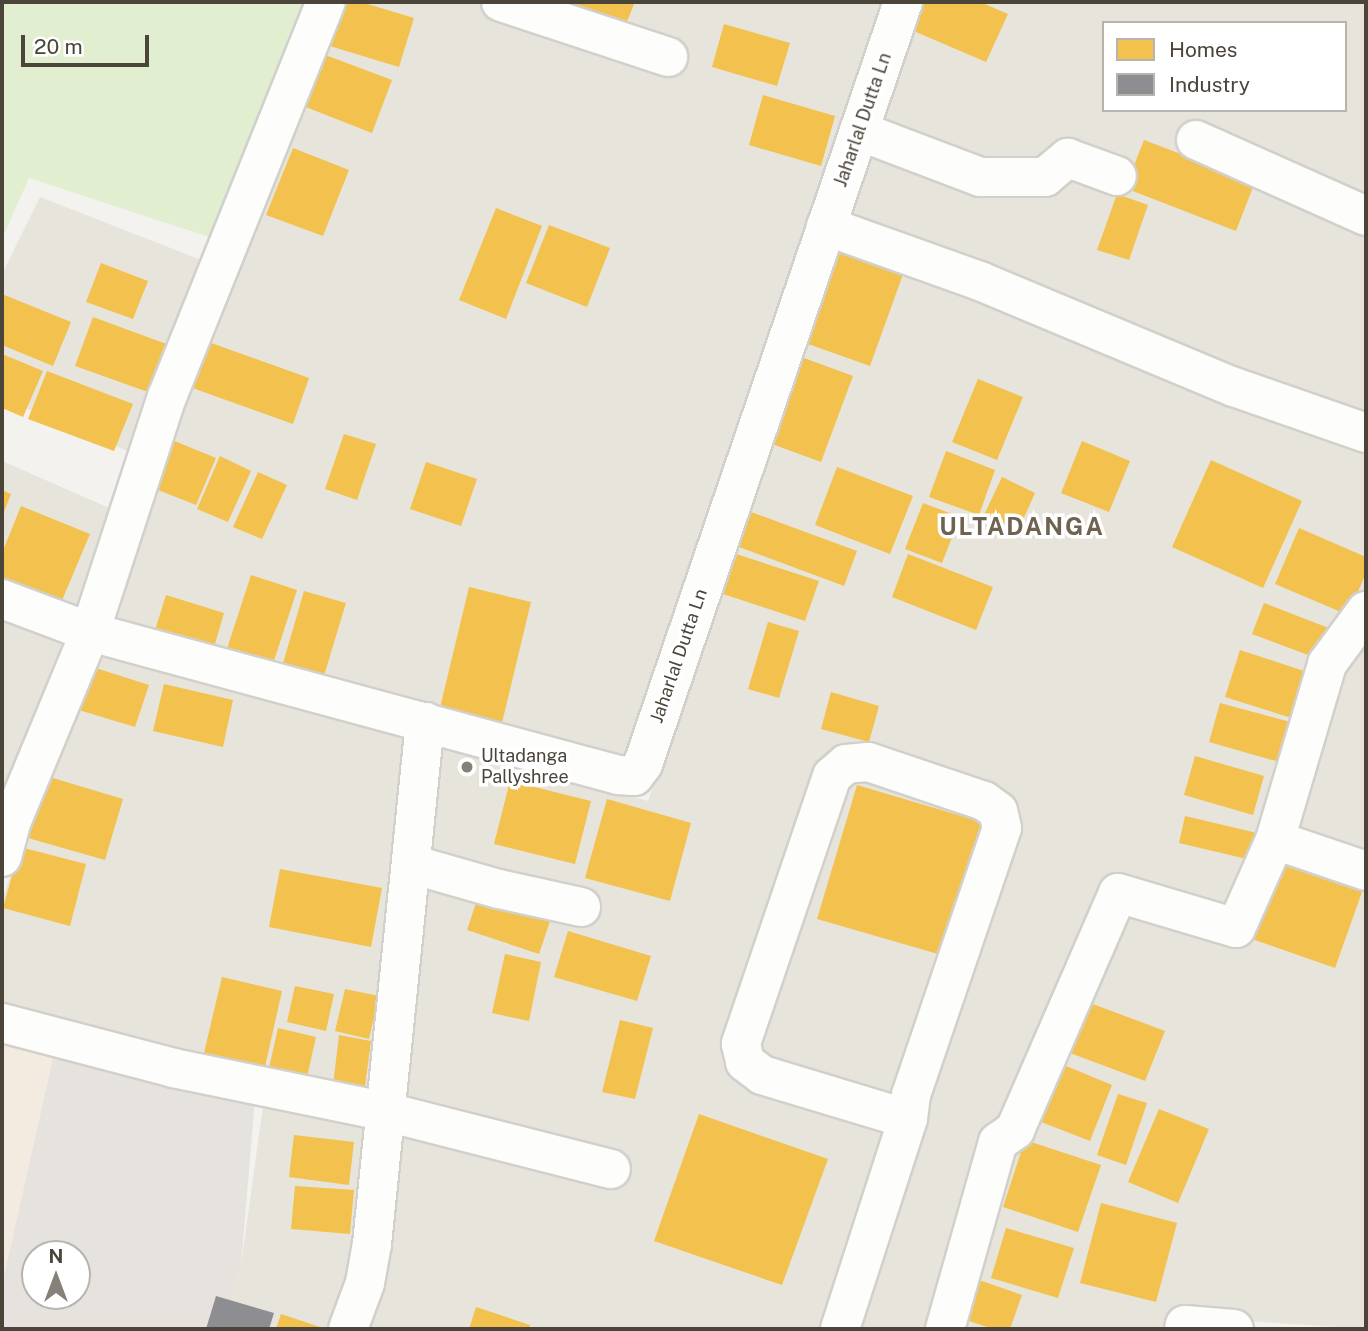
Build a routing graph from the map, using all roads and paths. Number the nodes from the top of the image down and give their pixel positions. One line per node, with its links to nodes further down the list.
1 (326, 2): 13 (street)
2 (500, 2): 4 (street)
3 (903, 2): 5 (street, Jaharlal Dutta Ln)
4 (668, 57)
5 (859, 131): 7 (street); 9 (street, Jaharlal Dutta Ln)
6 (1196, 140): 8 (street)
7 (1117, 176)
8 (1366, 216)
9 (827, 226): 10 (street); 14 (street, Jaharlal Dutta Ln)
10 (1366, 433)
11 (2, 599): 13 (street, Jaharlal Dutta Ln)
12 (1366, 611): 16 (street)
13 (90, 632): 14 (street, Jaharlal Dutta Ln); 15 (street)
14 (425, 722): 17 (street)
15 (5, 832)
16 (1275, 840): 18 (street); 27 (street)
17 (411, 864): 19 (street); 21 (street)
18 (1366, 872)
19 (581, 907)
20 (2, 1023): 21 (street)
21 (387, 1112): 23 (street); 25 (street)
22 (908, 1119): 22 (street); 26 (street)
23 (611, 1169)
24 (1184, 1327): 28 (street)
25 (348, 1329)
26 (840, 1329)
27 (945, 1329)
28 (1234, 1329)

